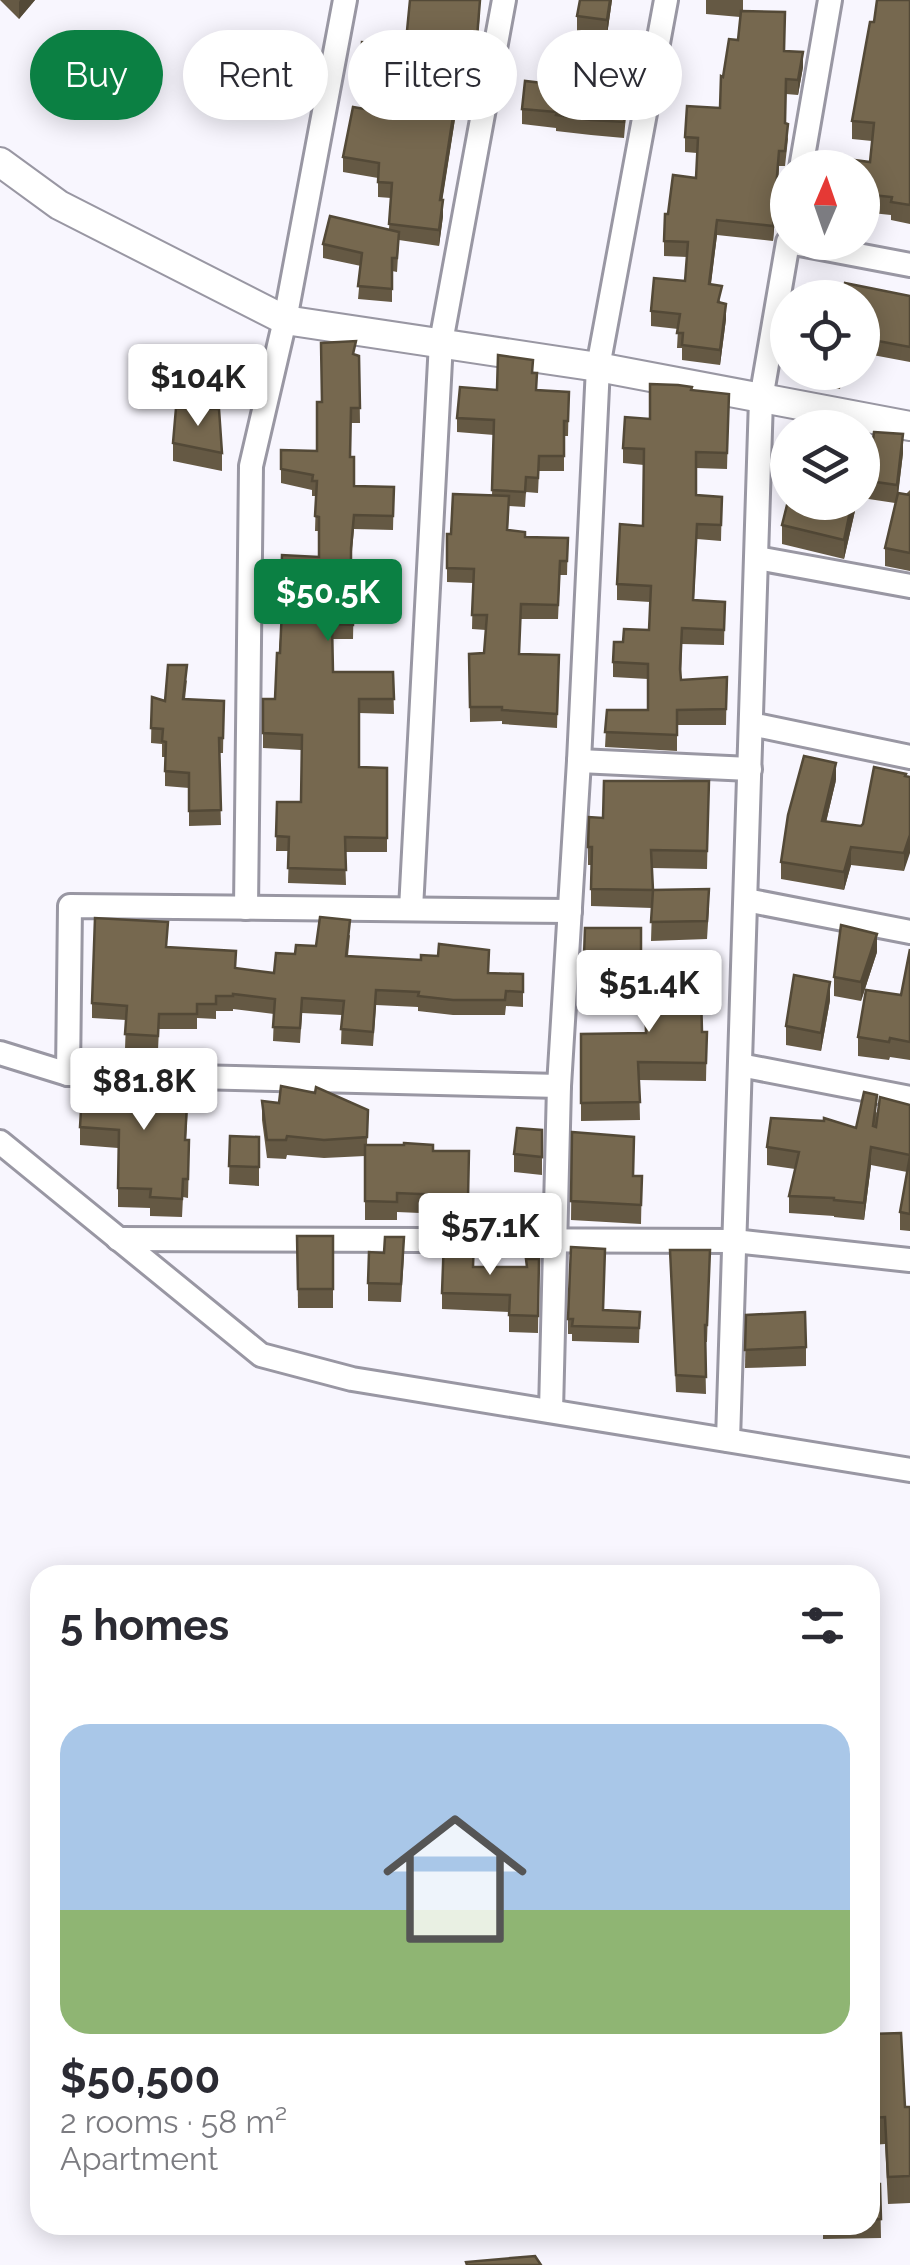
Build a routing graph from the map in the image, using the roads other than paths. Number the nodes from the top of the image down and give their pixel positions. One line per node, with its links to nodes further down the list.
1 (345, 0): 10 (street)
2 (504, 0): 11 (street)
3 (666, 0): 12 (street)
4 (830, 0): 5 (street)
5 (804, 150)
6 (0, 162): 10 (street)
7 (880, 259): 9 (street)
8 (786, 260): 13 (street)
9 (910, 265)
10 (285, 320): 11 (street); 22 (street)
11 (440, 342): 12 (street); 23 (street)
12 (598, 366): 13 (street); 19 (street)
13 (762, 399): 14 (street); 15 (street)
14 (910, 426)
15 (757, 558): 16 (street); 17 (street)
16 (910, 586)
17 (751, 724): 18 (street); 20 (street)
18 (910, 757)
19 (579, 761): 20 (street); 24 (street)
20 (750, 769): 21 (street)
21 (746, 900): 25 (street); 27 (street)
22 (246, 908): 23 (street); 28 (street)
23 (412, 909): 24 (street)
24 (570, 911): 29 (street)
25 (910, 932)
26 (0, 1052): 28 (street)
27 (740, 1065): 30 (street); 34 (street)
28 (68, 1074): 29 (street)
29 (559, 1086): 33 (street)
30 (910, 1098)
31 (0, 1142): 32 (street)
32 (118, 1239): 33 (street); 36 (street)
33 (555, 1241): 34 (street); 36 (street)
34 (734, 1241): 35 (street); 37 (street)
35 (910, 1260)
36 (551, 1411): 37 (street)
37 (728, 1440): 38 (street)
38 (910, 1470)

